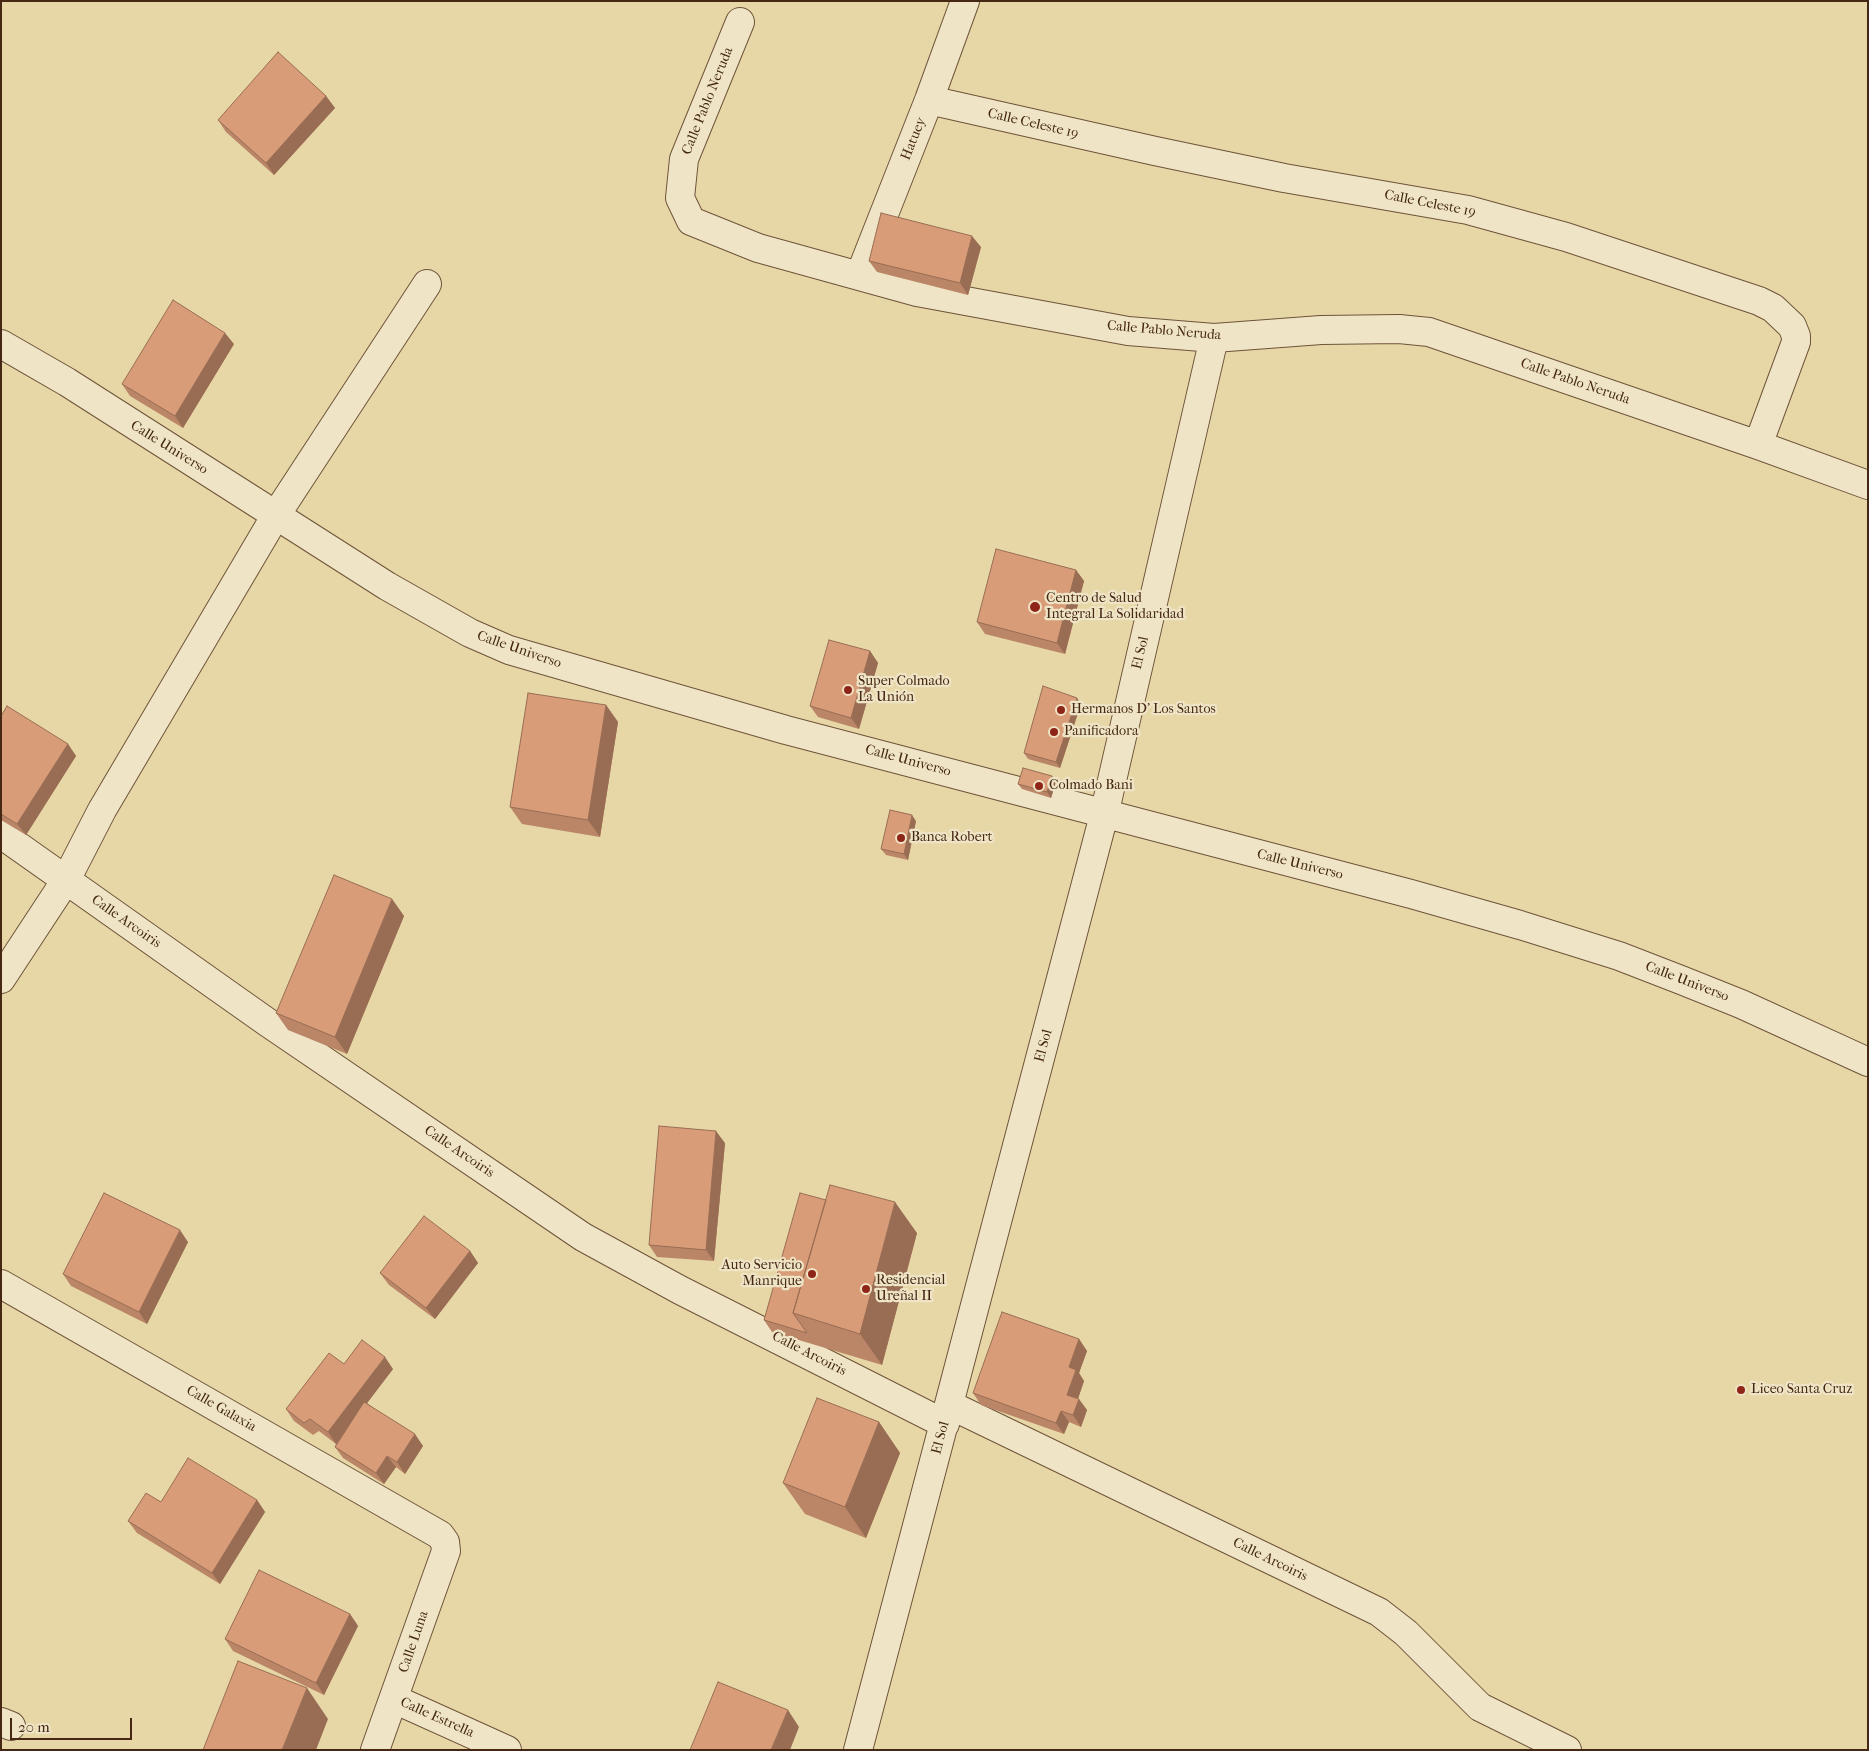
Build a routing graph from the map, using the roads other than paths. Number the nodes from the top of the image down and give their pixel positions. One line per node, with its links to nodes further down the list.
1 (965, 1): 3 (street, Hatuey)
2 (740, 22): 4 (street, Calle Pablo Neruda)
3 (929, 100): 4 (street, Hatuey); 8 (street, Calle Celeste 19)
4 (860, 275): 6 (street, Calle Pablo Neruda)
5 (427, 284): 10 (street)
6 (1214, 338): 8 (street, Calle Pablo Neruda); 11 (street, El Sol)
7 (1, 344): 10 (street, Calle Universo)
8 (1758, 445): 9 (street, Calle Pablo Neruda)
9 (1868, 485)
10 (276, 516): 11 (street, Calle Universo); 13 (street)
11 (1104, 814): 15 (street, Calle Universo); 17 (street, El Sol)
12 (1, 834): 13 (street, Calle Arcoiris)
13 (66, 880): 14 (street); 17 (street, Calle Arcoiris)
14 (1, 979)
15 (1868, 1062)
16 (1, 1284): 18 (street, Calle Galaxia)
17 (947, 1414): 22 (street, El Sol); 23 (street, Calle Arcoiris)
18 (440, 1535): 19 (street, Calle Luna)
19 (394, 1699): 20 (street, Calle Luna); 21 (street, Calle Estrella)
20 (375, 1750)
21 (507, 1750)
22 (858, 1750)
23 (1566, 1750)

